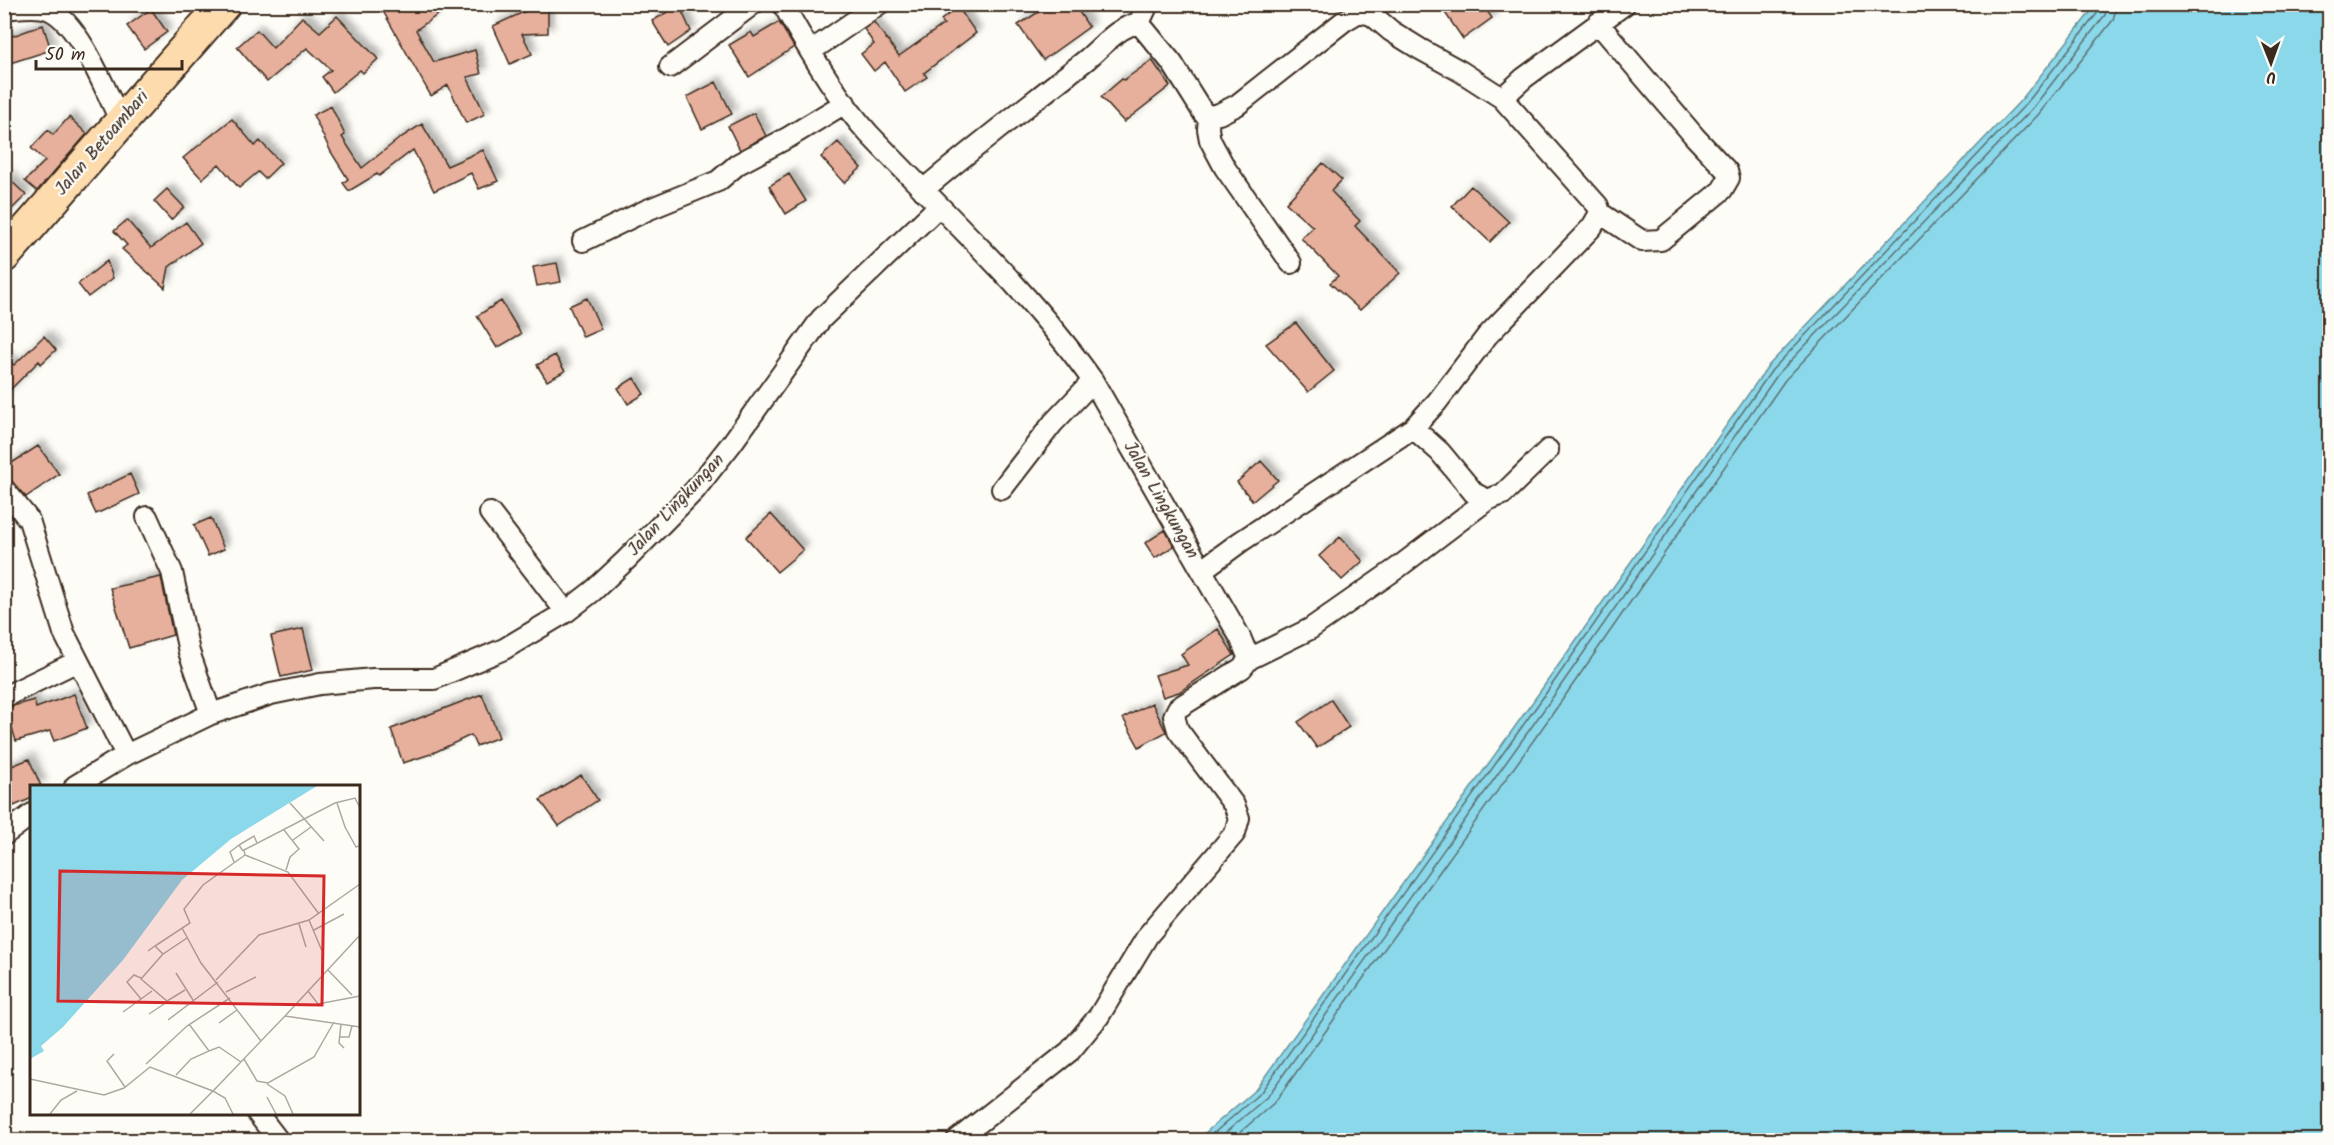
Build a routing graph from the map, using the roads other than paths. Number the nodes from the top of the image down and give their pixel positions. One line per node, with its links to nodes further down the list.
1 (224, 4): 16 (main road, Jalan Betoambari)
2 (753, 4): 12 (street)
3 (783, 4): 11 (street, Jalan Lingkungan)
4 (879, 4): 11 (street)
5 (1148, 4): 9 (street)
6 (1625, 4): 10 (street)
7 (1370, 8): 13 (street); 15 (street)
8 (4, 9): 16 (street)
9 (1139, 23): 15 (street); 17 (street)
10 (1599, 23): 13 (street); 19 (street)
11 (811, 51): 14 (street, Jalan Lingkungan)
12 (670, 67)
13 (1502, 98): 19 (street)
14 (844, 103): 17 (street, Jalan Lingkungan); 20 (street)
15 (1209, 116): 22 (street)
16 (121, 122): 21 (main road, Jalan Betoambari)
17 (923, 190): 18 (street, Jalan Lingkungan)
18 (938, 207): 23 (street, Jalan Lingkungan); 32 (street, Jalan Lingkungan)
19 (1600, 213): 24 (street, Jalan Lingkungan)
20 (583, 241)
21 (4, 256)
22 (1291, 263)
23 (1093, 381): 27 (street); 31 (street, Jalan Lingkungan)
24 (1413, 428): 28 (street); 31 (street, Jalan Lingkungan)
25 (1548, 450): 28 (street)
26 (4, 489): 34 (street)
27 (1002, 489)
28 (1487, 500): 33 (street)
29 (490, 513): 32 (street)
30 (147, 518): 36 (street)
31 (1202, 570): 33 (street, Jalan Lingkungan)
32 (566, 612): 36 (street, Jalan Lingkungan)
33 (1249, 658): 43 (street)
34 (78, 662): 35 (street); 37 (street)
35 (4, 697)
36 (211, 714): 37 (street, Jalan Lingkungan)
37 (126, 755): 38 (street, Jalan Lingkungan)
38 (77, 785)
39 (30, 816): 40 (street)
40 (4, 835)
41 (259, 1115): 42 (street)
42 (278, 1140)
43 (957, 1140)

